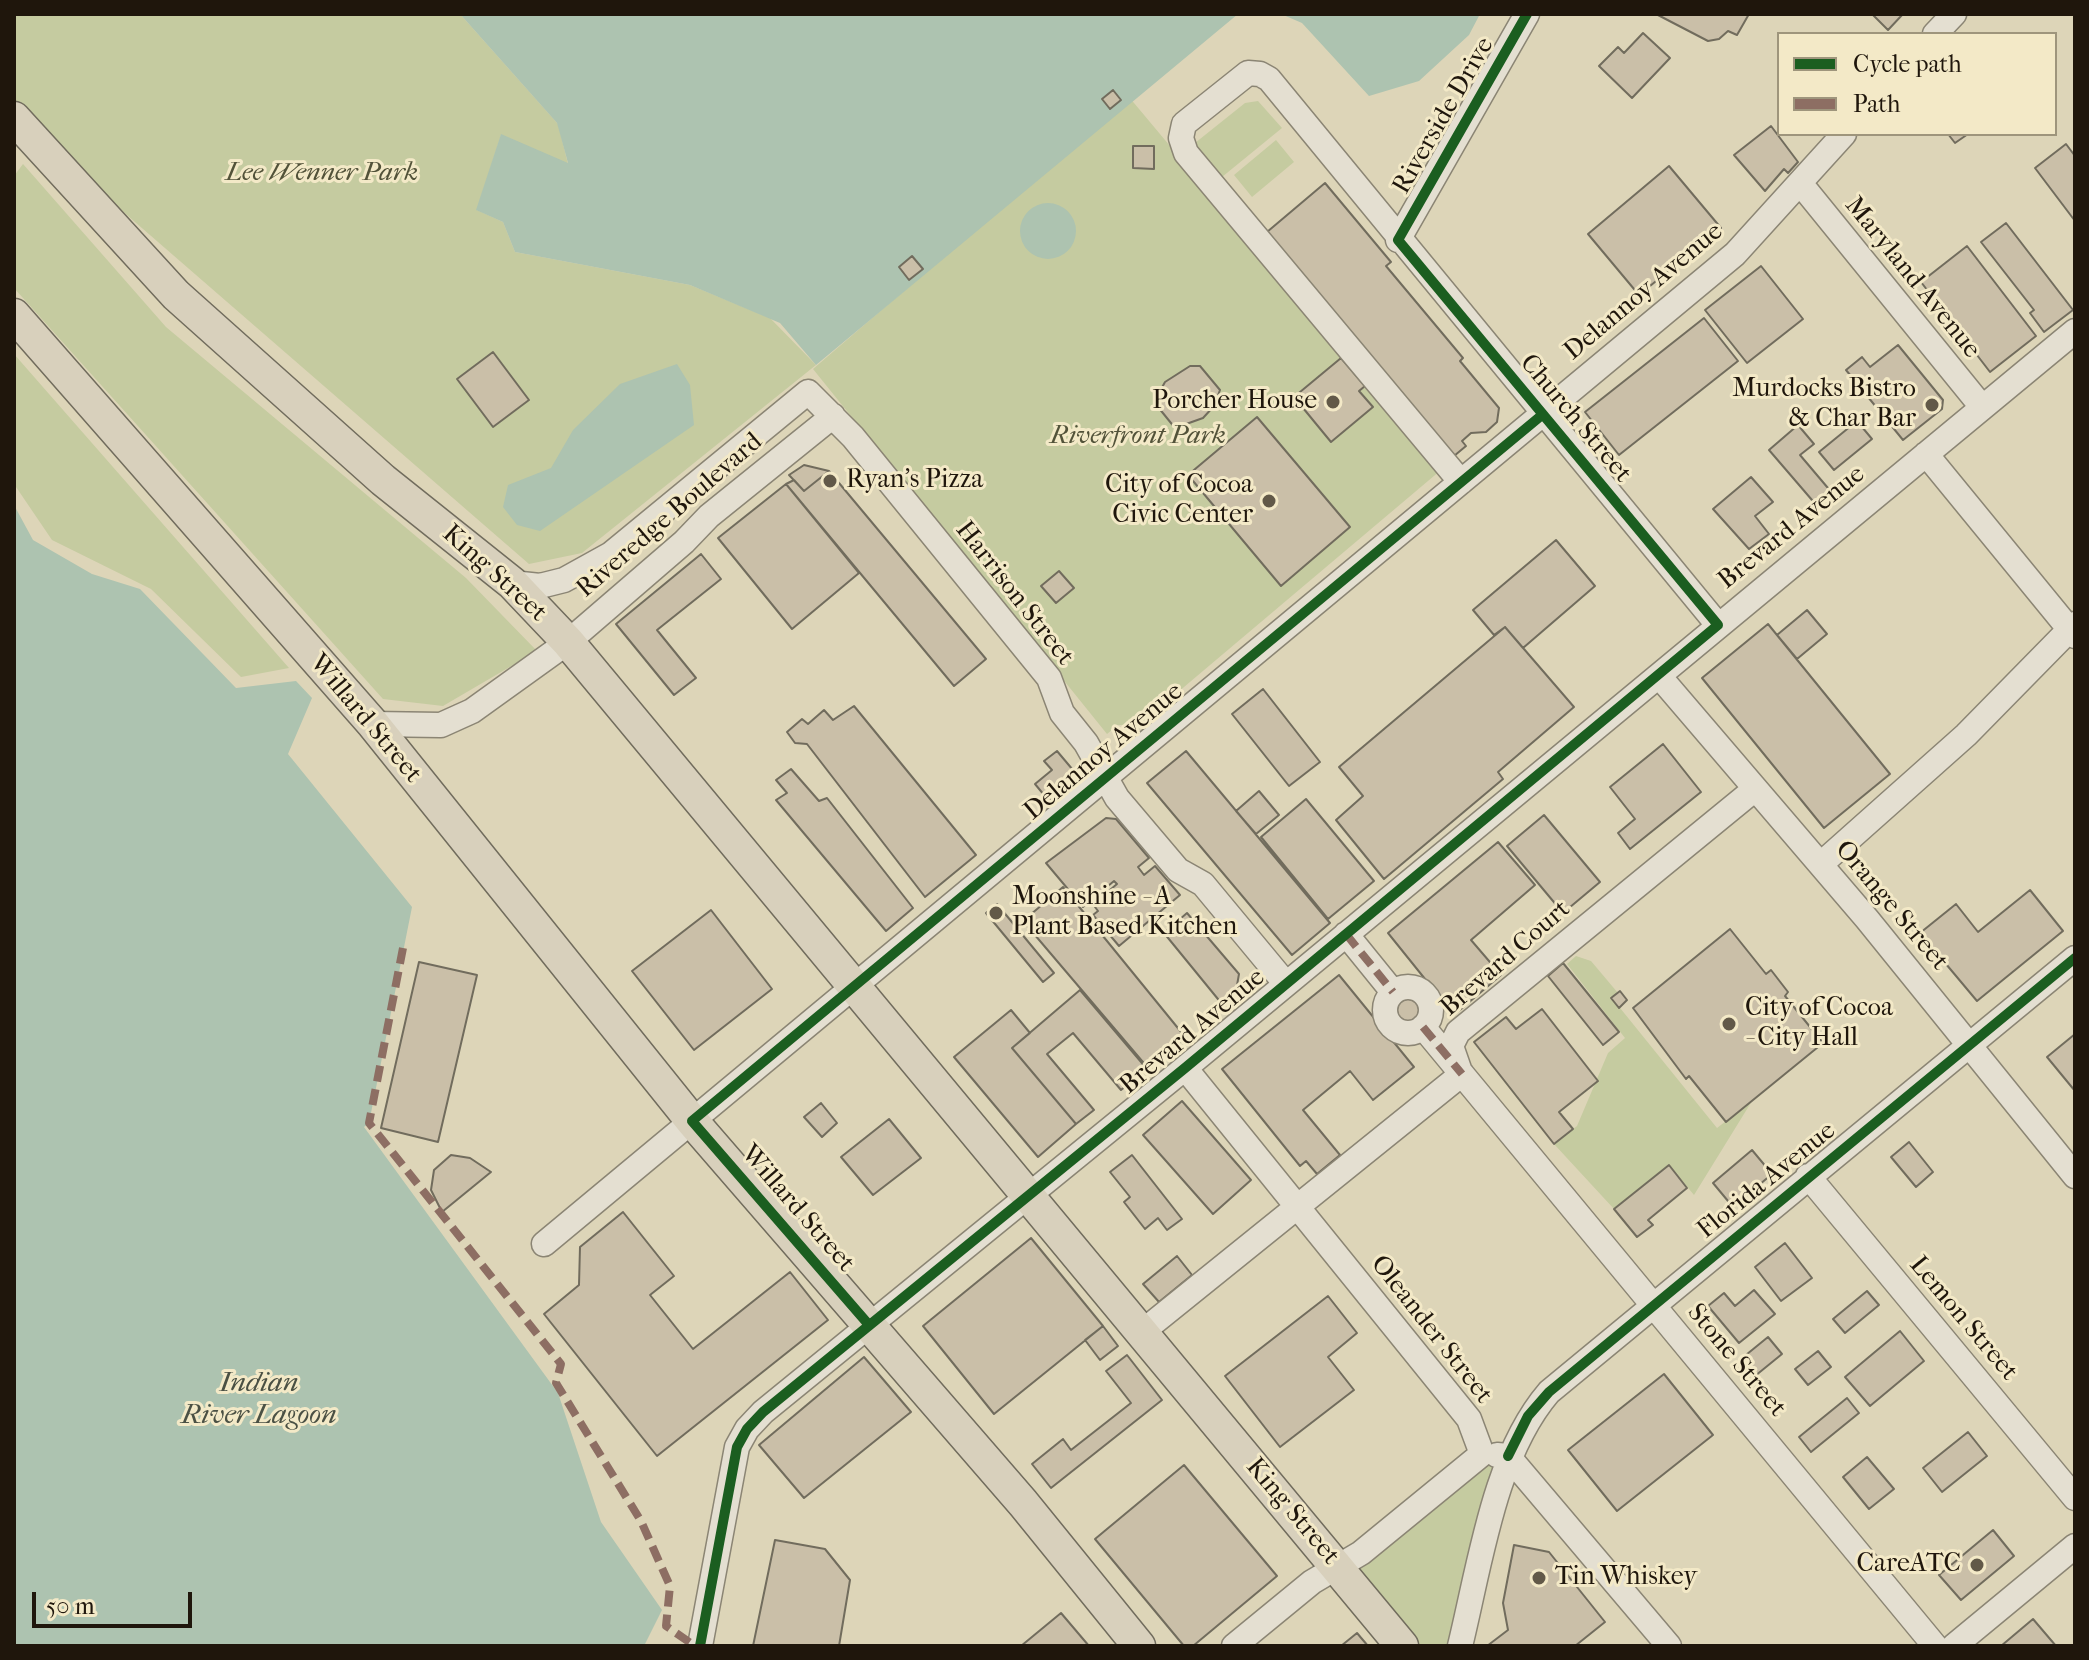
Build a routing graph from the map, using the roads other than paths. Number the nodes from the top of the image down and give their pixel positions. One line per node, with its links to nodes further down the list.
1 (1527, 14): 7 (street, Riverside Drive)
2 (1954, 14): 3 (street)
3 (1937, 32)
4 (14, 118): 16 (main road, King Street)
5 (1842, 136): 6 (street, Delannoy Avenue)
6 (1800, 183): 11 (street, Maryland Avenue); 12 (street, Delannoy Avenue)
7 (1398, 240): 12 (street, Church Street); 15 (street, Church Street)
8 (14, 315): 21 (main road, Willard Street)
9 (2075, 331): 11 (street, Brevard Avenue)
10 (808, 392): 13 (street, Harrison Street); 16 (street, Riveredge Boulevard)
11 (1982, 407): 14 (street, Brevard Avenue)
12 (1542, 415): 15 (street, Delannoy Avenue); 17 (street, Church Street)
13 (833, 416): 19 (street, Riveredge Boulevard); 22 (street, Harrison Street)
14 (1926, 454): 17 (street, Brevard Avenue); 18 (street)
15 (1461, 482): 22 (street, Delannoy Avenue)
16 (512, 583): 19 (main road, King Street)
17 (1718, 625): 20 (street, Brevard Avenue)
18 (2073, 630): 24 (street)
19 (568, 642): 21 (street, Riveredge Boulevard); 28 (main road, King Street)
20 (1659, 676): 23 (street, Orange Street); 25 (street, Brevard Avenue)
21 (373, 724): 32 (main road, Willard Street)
22 (1106, 778): 27 (street, Harrison Street); 28 (street, Delannoy Avenue)
23 (1755, 789): 24 (street, Orange Street); 31 (street, Brevard Court)
24 (1821, 864): 29 (street, Orange Street)
25 (1346, 934): 27 (street, Brevard Avenue); 31 (street, Stone Street)
26 (2075, 958): 29 (street, Florida Avenue)
27 (1286, 984): 30 (street, Brevard Avenue)
28 (857, 987): 32 (street, Delannoy Avenue); 35 (main road, King Street)
29 (1969, 1045): 33 (street, Florida Avenue); 34 (street, Orange Street)
30 (1185, 1068): 35 (street, Brevard Avenue); 36 (street, Oleander Street)
31 (1462, 1074): 36 (street); 38 (street, Stone Street)
32 (692, 1121): 37 (street, Delannoy Avenue); 39 (main road, Willard Street)
33 (1808, 1176): 38 (street, Florida Avenue); 43 (street, Lemon Street)
34 (2075, 1176)
35 (1028, 1194): 39 (street, Brevard Avenue); 40 (main road, King Street)
36 (1296, 1206): 40 (street); 41 (street, Oleander Street)
37 (544, 1244)
38 (1653, 1304): 42 (street, Florida Avenue); 52 (street, Stone Street)
39 (869, 1325): 46 (street, Brevard Avenue); 47 (main road, Willard Street)
40 (1142, 1332): 45 (main road, King Street)
41 (1482, 1454): 42 (street); 45 (street)
42 (1508, 1456): 50 (street, Florida Avenue); 51 (street)
43 (2075, 1498)
44 (2075, 1546): 53 (street)
45 (1336, 1566): 48 (street); 49 (main road, King Street)
46 (700, 1646)
47 (1139, 1646)
48 (1234, 1646)
49 (1402, 1646)
50 (1460, 1646)
51 (1669, 1646)
52 (1935, 1646)
53 (1954, 1646)

